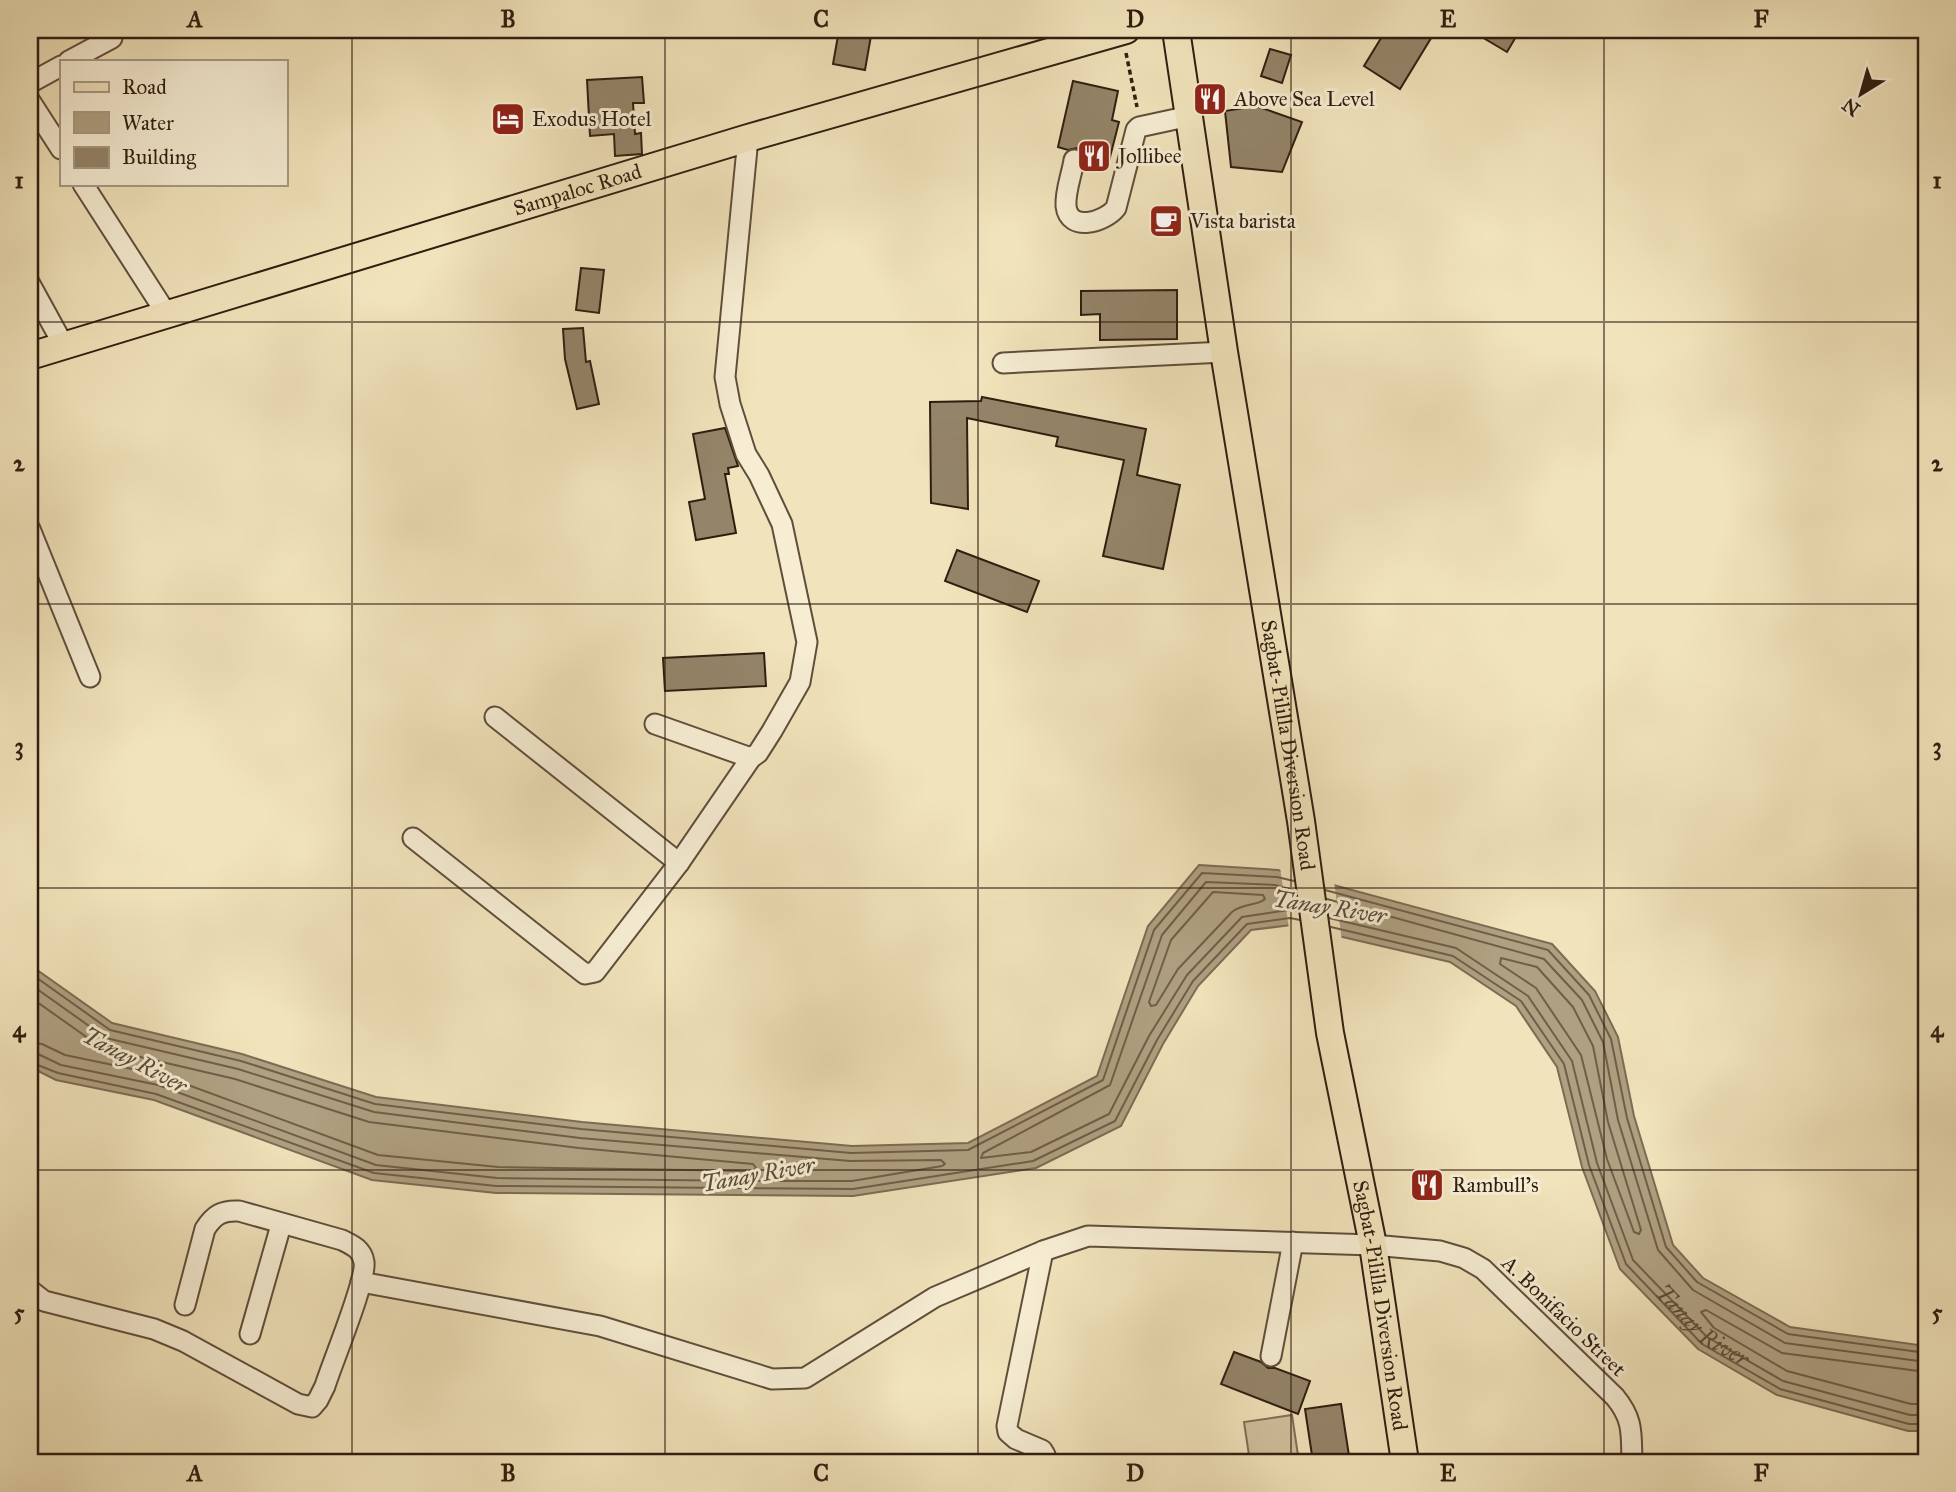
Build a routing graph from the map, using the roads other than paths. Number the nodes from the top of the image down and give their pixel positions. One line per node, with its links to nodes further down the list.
1 (1175, 30): 8 (main road, Sagbat-Pililla Diversion Road)
2 (1124, 31): 9 (main road, Sampaloc Road)
3 (115, 32): 4 (street)
4 (71, 60)
5 (60, 67): 6 (street)
6 (30, 83)
7 (30, 100): 10 (street)
8 (1190, 116): 11 (street); 16 (main road, Sagbat-Pililla Diversion Road)
9 (748, 138): 14 (main road, Sampaloc Road); 23 (street)
10 (60, 147)
11 (1074, 160)
12 (84, 186): 14 (street)
13 (30, 284): 15 (street)
14 (166, 313): 15 (main road, Sampaloc Road)
15 (64, 346): 17 (main road, Sampaloc Road)
16 (1224, 352): 18 (street); 28 (main road, Sagbat-Pililla Diversion Road)
17 (30, 356)
18 (1003, 363)
19 (30, 529): 20 (street)
20 (90, 677)
21 (495, 717): 25 (street)
22 (655, 724): 23 (street)
23 (751, 758): 25 (street)
24 (413, 838): 25 (street)
25 (679, 863)
26 (281, 1225): 30 (street); 32 (street); 33 (street)
27 (1293, 1242): 28 (street, A. Bonifacio Street); 29 (street, A. Bonifacio Street); 34 (street)
28 (1373, 1245): 36 (main road, Sagbat-Pililla Diversion Road); 37 (street, A. Bonifacio Street)
29 (1043, 1251): 30 (street, A. Bonifacio Street); 35 (street)
30 (361, 1282): 31 (street)
31 (30, 1290)
32 (185, 1305)
33 (250, 1334)
34 (1271, 1356)
35 (1044, 1462)
36 (1405, 1462)
37 (1632, 1462)

